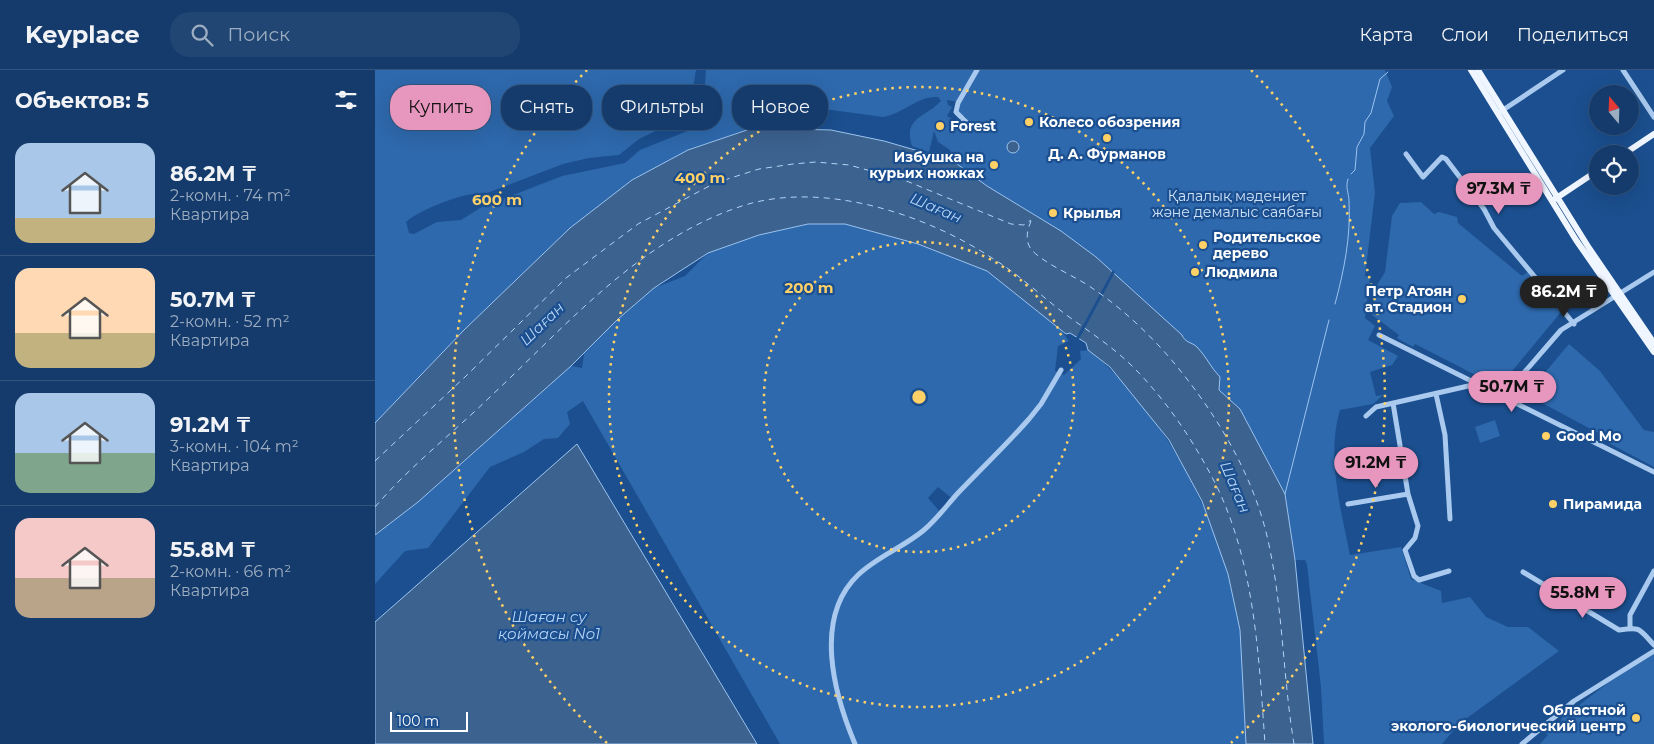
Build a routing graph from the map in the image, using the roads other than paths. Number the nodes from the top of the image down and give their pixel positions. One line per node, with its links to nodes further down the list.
1 (977, 70): 8 (street)
2 (1471, 70): 6 (main road)
3 (1478, 70): 6 (main road)
4 (1563, 70): 6 (street)
5 (1623, 70): 7 (street)
6 (1500, 112): 13 (main road)
7 (1654, 117)
8 (967, 123)
9 (1654, 134): 10 (main road)
10 (1638, 145)
11 (1406, 154): 16 (street)
12 (1589, 176): 13 (main road)
13 (1555, 199): 15 (main road)
14 (1654, 272): 15 (street)
15 (1617, 296): 16 (street); 18 (main road); 19 (main road)
16 (1574, 324): 23 (street)
17 (1379, 334): 21 (street)
18 (1654, 343)
19 (1654, 352)
20 (1061, 370): 36 (street)
21 (1477, 384): 22 (street); 23 (street)
22 (1436, 394): 24 (street); 29 (street)
23 (1503, 397): 26 (street)
24 (1393, 403): 25 (street); 27 (street)
25 (1366, 416)
26 (1654, 472)
27 (1408, 494): 28 (street); 30 (street)
28 (1348, 504)
29 (1450, 518)
30 (1449, 571)
31 (1523, 572): 33 (street)
32 (1654, 572): 33 (street)
33 (1630, 626): 34 (street)
34 (1654, 645)
35 (1654, 651): 37 (street)
36 (855, 744)
37 (1522, 744)

